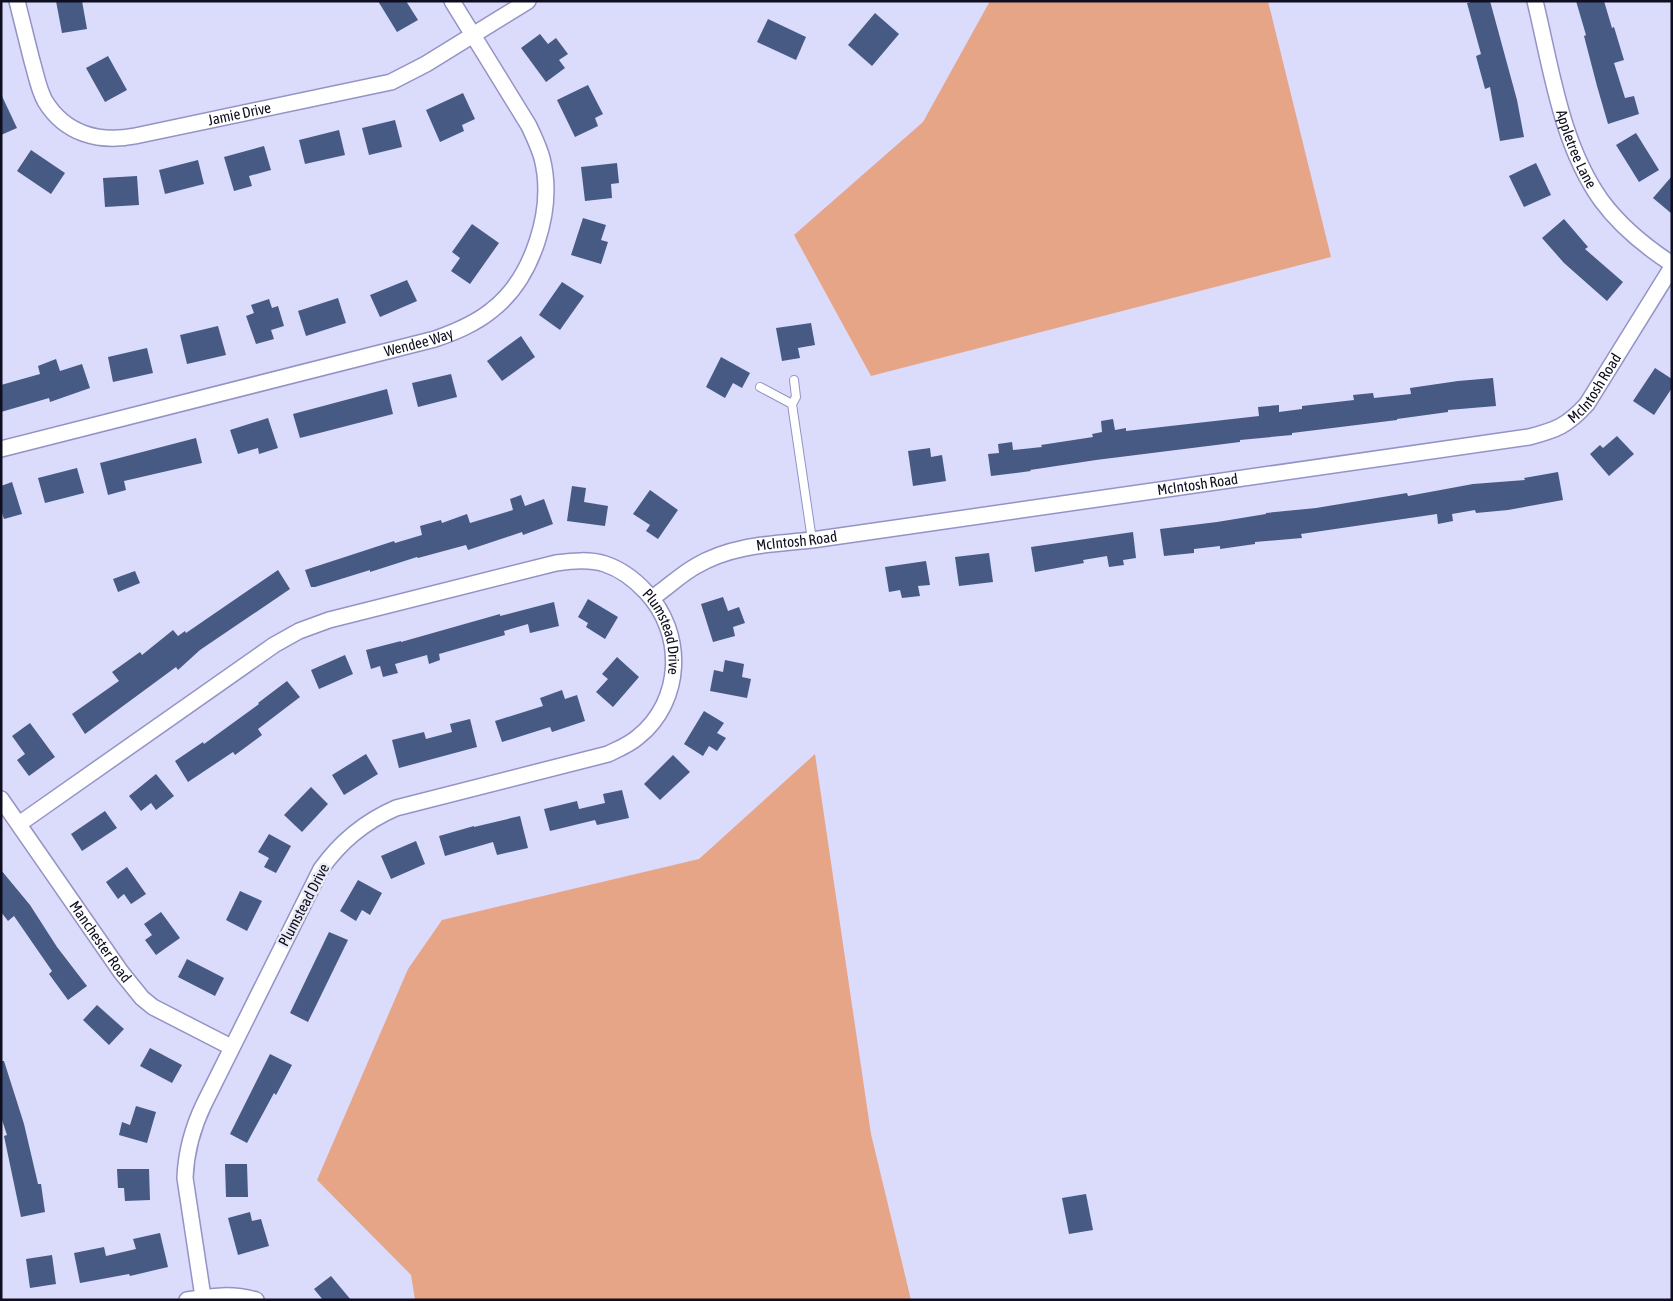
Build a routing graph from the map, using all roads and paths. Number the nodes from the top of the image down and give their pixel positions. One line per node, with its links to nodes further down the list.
1 (17, 1): 5 (street, Jamie Drive)
2 (452, 1): 5 (street, Wendee Way)
3 (528, 1): 5 (street, Jamie Drive)
4 (1535, 1): 6 (street, Appletree Lane)
5 (474, 36): 10 (street, Wendee Way)
6 (1672, 266): 11 (street, McIntosh Road)
7 (794, 380): 9 (lane)
8 (760, 387): 9 (lane)
9 (792, 404): 11 (lane)
10 (1, 448)
11 (812, 540): 12 (street, McIntosh Road)
12 (652, 598): 14 (street, Plumstead Drive); 15 (street, Plumstead Drive)
13 (1, 799): 14 (street, Manchester Road)
14 (19, 824): 15 (street, Manchester Road)
15 (232, 1047): 16 (street, Plumstead Drive)
16 (204, 1297): 17 (street); 18 (street)
17 (187, 1300)
18 (256, 1300)

